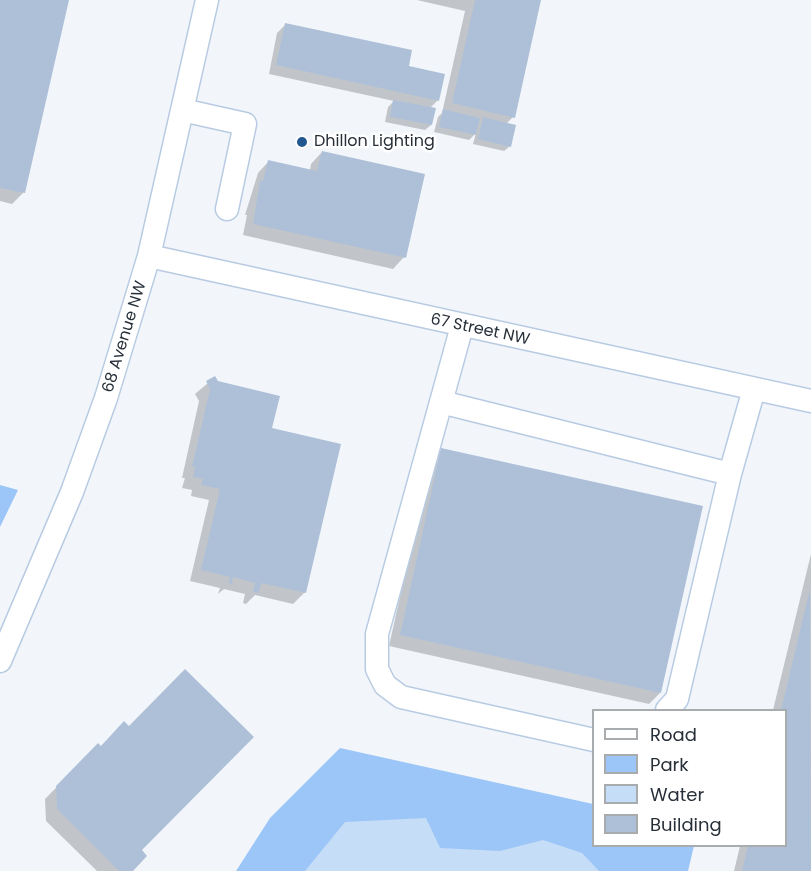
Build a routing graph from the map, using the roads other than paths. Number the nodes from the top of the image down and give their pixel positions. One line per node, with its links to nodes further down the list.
1 (207, 0): 2 (street, 68 Avenue NW)
2 (182, 110): 3 (street); 4 (street, 68 Avenue NW)
3 (227, 208)
4 (149, 256): 5 (street, 67 Street NW); 10 (street, 68 Avenue NW)
5 (462, 326): 6 (street, 67 Street NW); 8 (street)
6 (754, 389): 7 (street, 67 Street NW); 9 (street)
7 (811, 401)
8 (441, 402): 9 (street); 12 (street)
9 (730, 474): 11 (street)
10 (0, 661)
11 (669, 709)
12 (592, 740)

